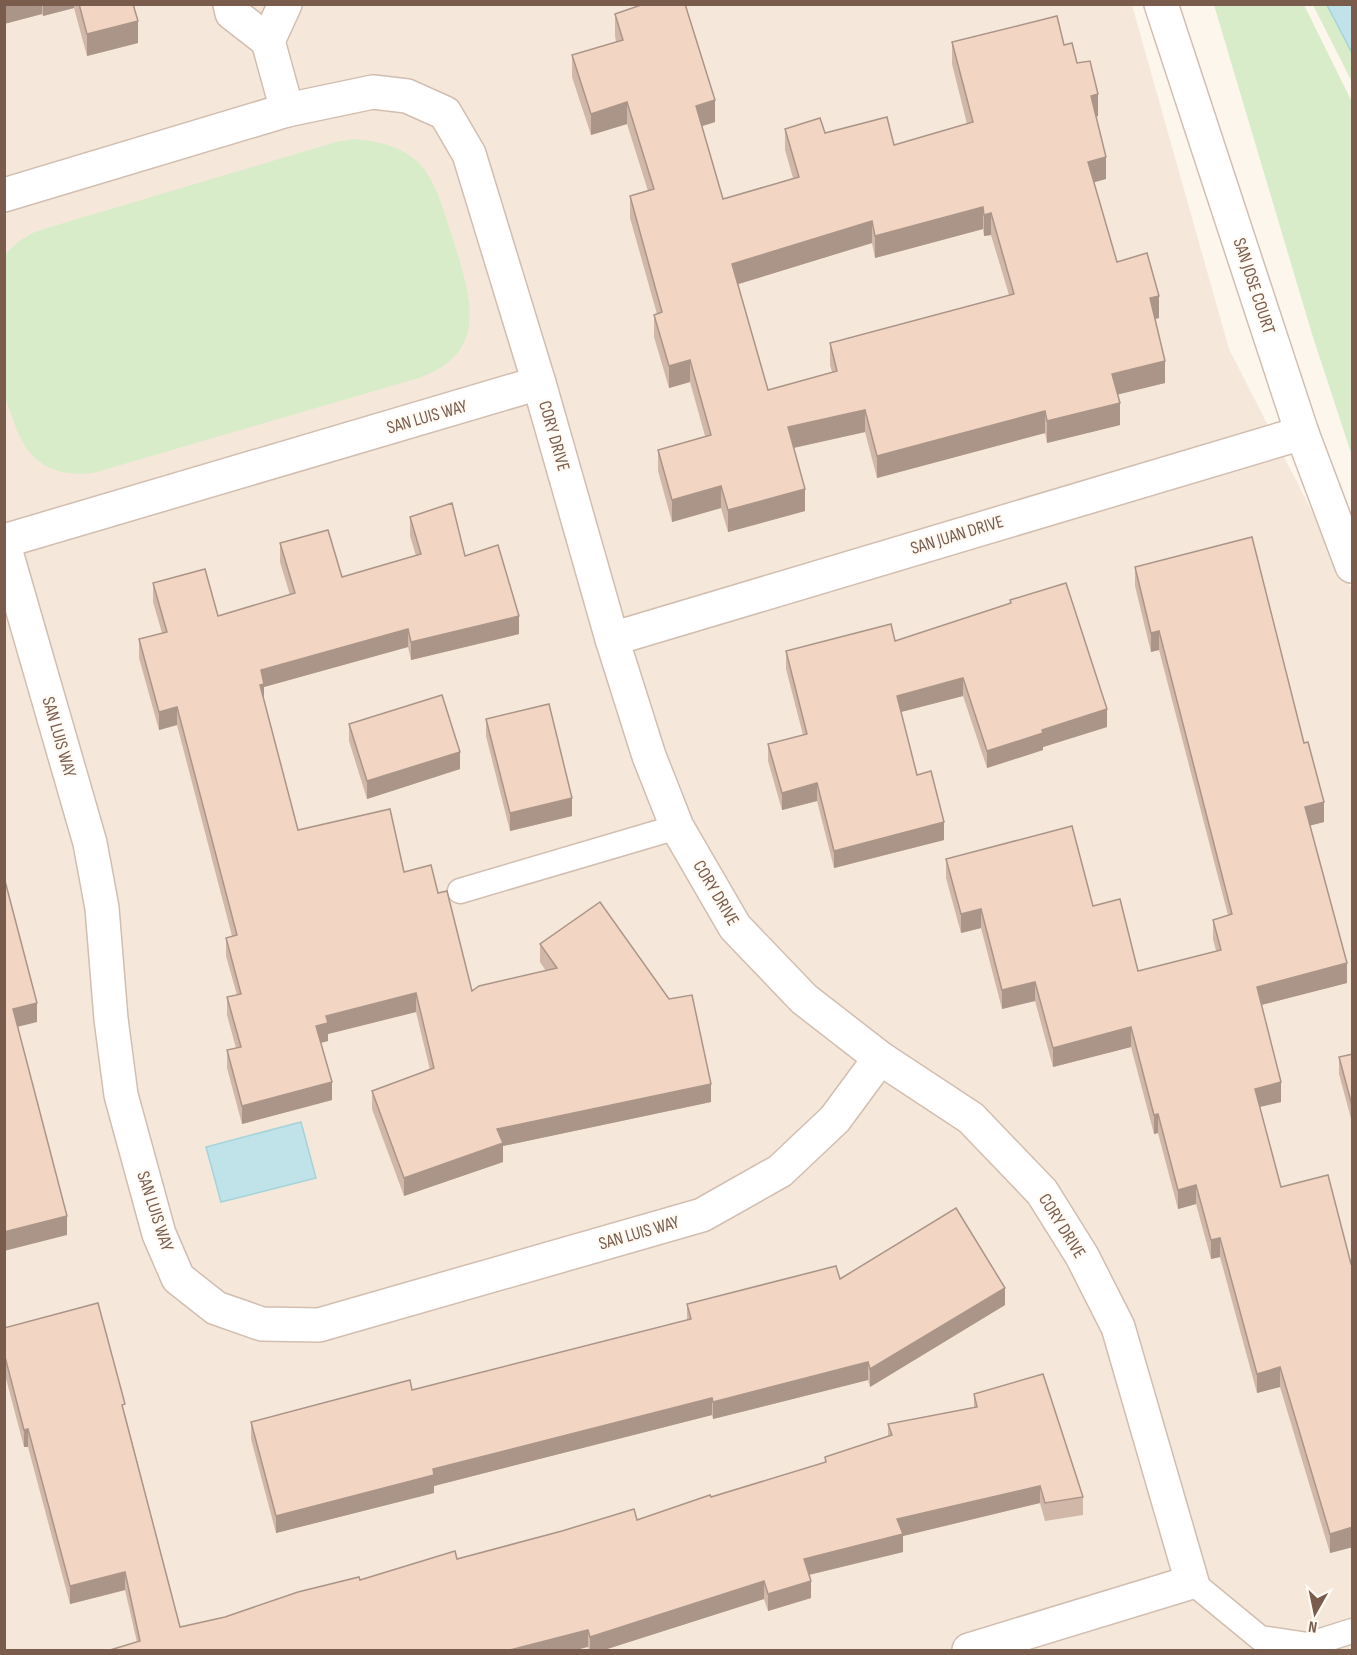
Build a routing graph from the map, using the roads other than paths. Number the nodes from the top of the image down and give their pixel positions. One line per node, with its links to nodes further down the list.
1 (230, 4): 4 (street)
2 (285, 4): 4 (street)
3 (1161, 4): 8 (street, SAN JOSE COURT)
4 (268, 41): 5 (street)
5 (287, 110): 6 (street); 7 (street, CORY DRIVE)
6 (4, 195)
7 (539, 383): 9 (street, SAN LUIS WAY); 11 (street, CORY DRIVE)
8 (1302, 433): 10 (street, SAN JOSE COURT); 11 (street, SAN JUAN DRIVE)
9 (4, 543): 14 (street, SAN LUIS WAY)
10 (1353, 566)
11 (612, 639): 12 (street, CORY DRIVE)
12 (677, 827): 13 (lane); 14 (street, CORY DRIVE)
13 (460, 891)
14 (880, 1058): 15 (street, CORY DRIVE)
15 (1192, 1582): 16 (lane); 17 (street)
16 (1353, 1630)
17 (969, 1650)

